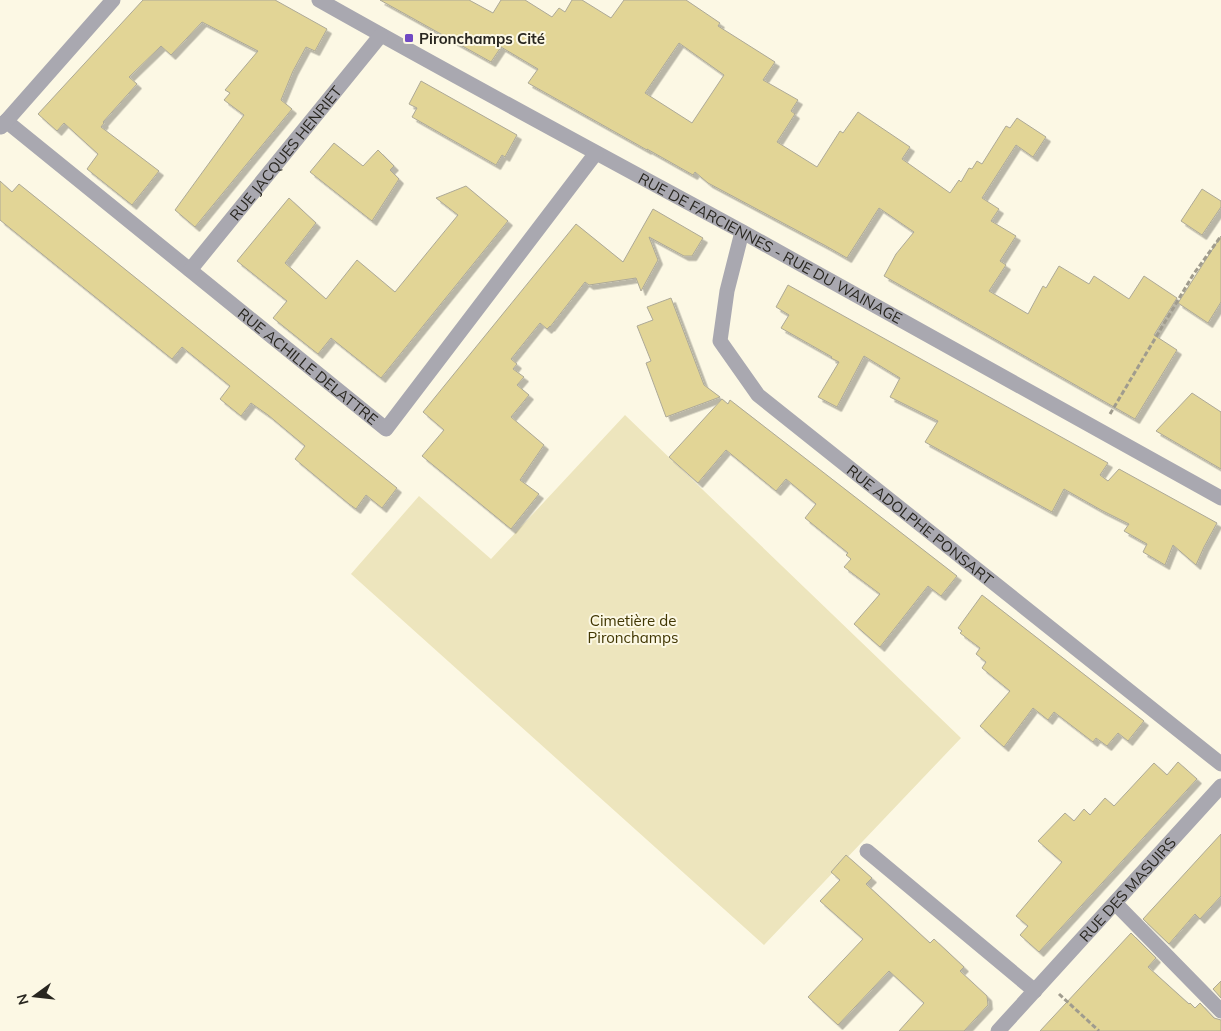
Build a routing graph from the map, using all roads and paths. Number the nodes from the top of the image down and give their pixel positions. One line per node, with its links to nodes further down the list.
1 (113, 0): 4 (street)
2 (319, 0): 3 (street, RUE DE FARCIENNES - RUE DU WAINAGE)
3 (381, 35): 5 (street, RUE DE FARCIENNES - RUE DU WAINAGE); 8 (street, RUE JACQUES HENRIET)
4 (3, 124): 8 (street, RUE ACHILLE DELATTRE)
5 (596, 153): 6 (street, RUE DE FARCIENNES - RUE DU WAINAGE); 8 (street, RUE ACHILLE DELATTRE)
6 (742, 232): 9 (street, RUE DE FARCIENNES - RUE DU WAINAGE); 11 (street, RUE ADOLPHE PONSART)
7 (1221, 236): 9 (path)
8 (190, 270)
9 (1101, 430): 10 (street, RUE DE FARCIENNES - RUE DU WAINAGE)
10 (1221, 498)
11 (1221, 764)
12 (1221, 786): 14 (street, RUE DES MASUIRS)
13 (867, 851): 15 (street)
14 (1115, 903): 15 (street, RUE DES MASUIRS); 16 (street)
15 (1040, 986): 17 (street, RUE DES MASUIRS); 18 (path)
16 (1221, 1011)
17 (998, 1031)
18 (1099, 1031)

